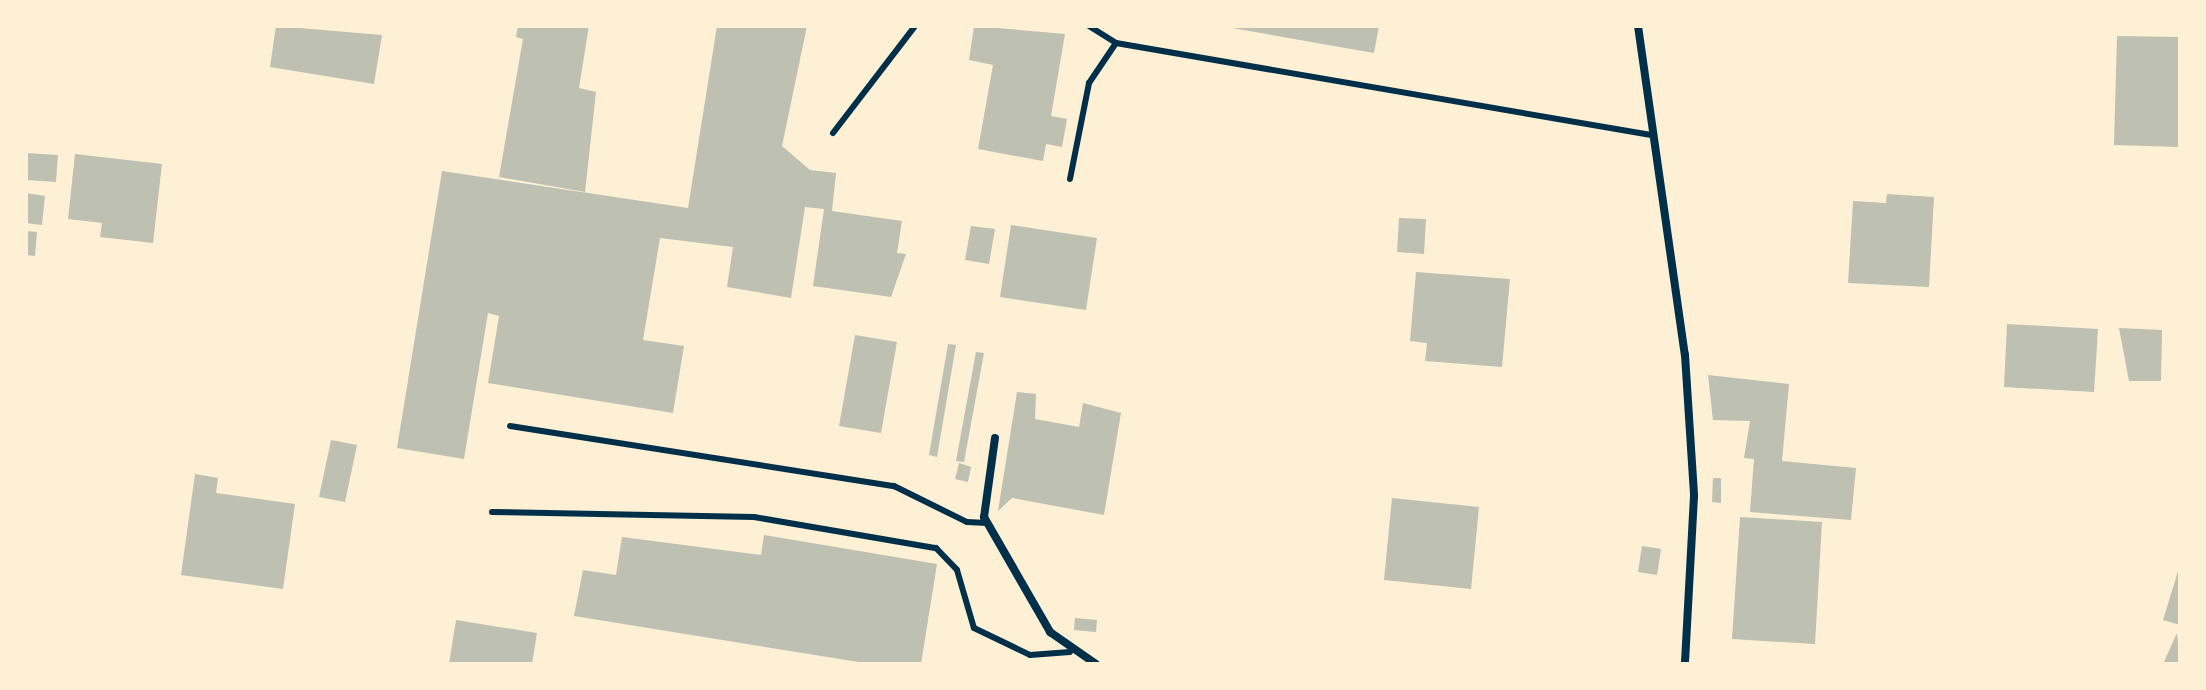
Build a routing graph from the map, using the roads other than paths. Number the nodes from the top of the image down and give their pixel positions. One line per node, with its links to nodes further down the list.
1 (915, 26): 5 (lane)
2 (1089, 26): 4 (lane)
3 (1638, 26): 6 (street)
4 (1116, 43): 6 (lane); 7 (lane)
5 (833, 133)
6 (1651, 135): 14 (street)
7 (1070, 179)
8 (510, 426): 11 (lane)
9 (995, 438): 11 (street)
10 (492, 512): 12 (lane)
11 (987, 523): 12 (street)
12 (1070, 652): 13 (street)
13 (1096, 664)
14 (1685, 664)

